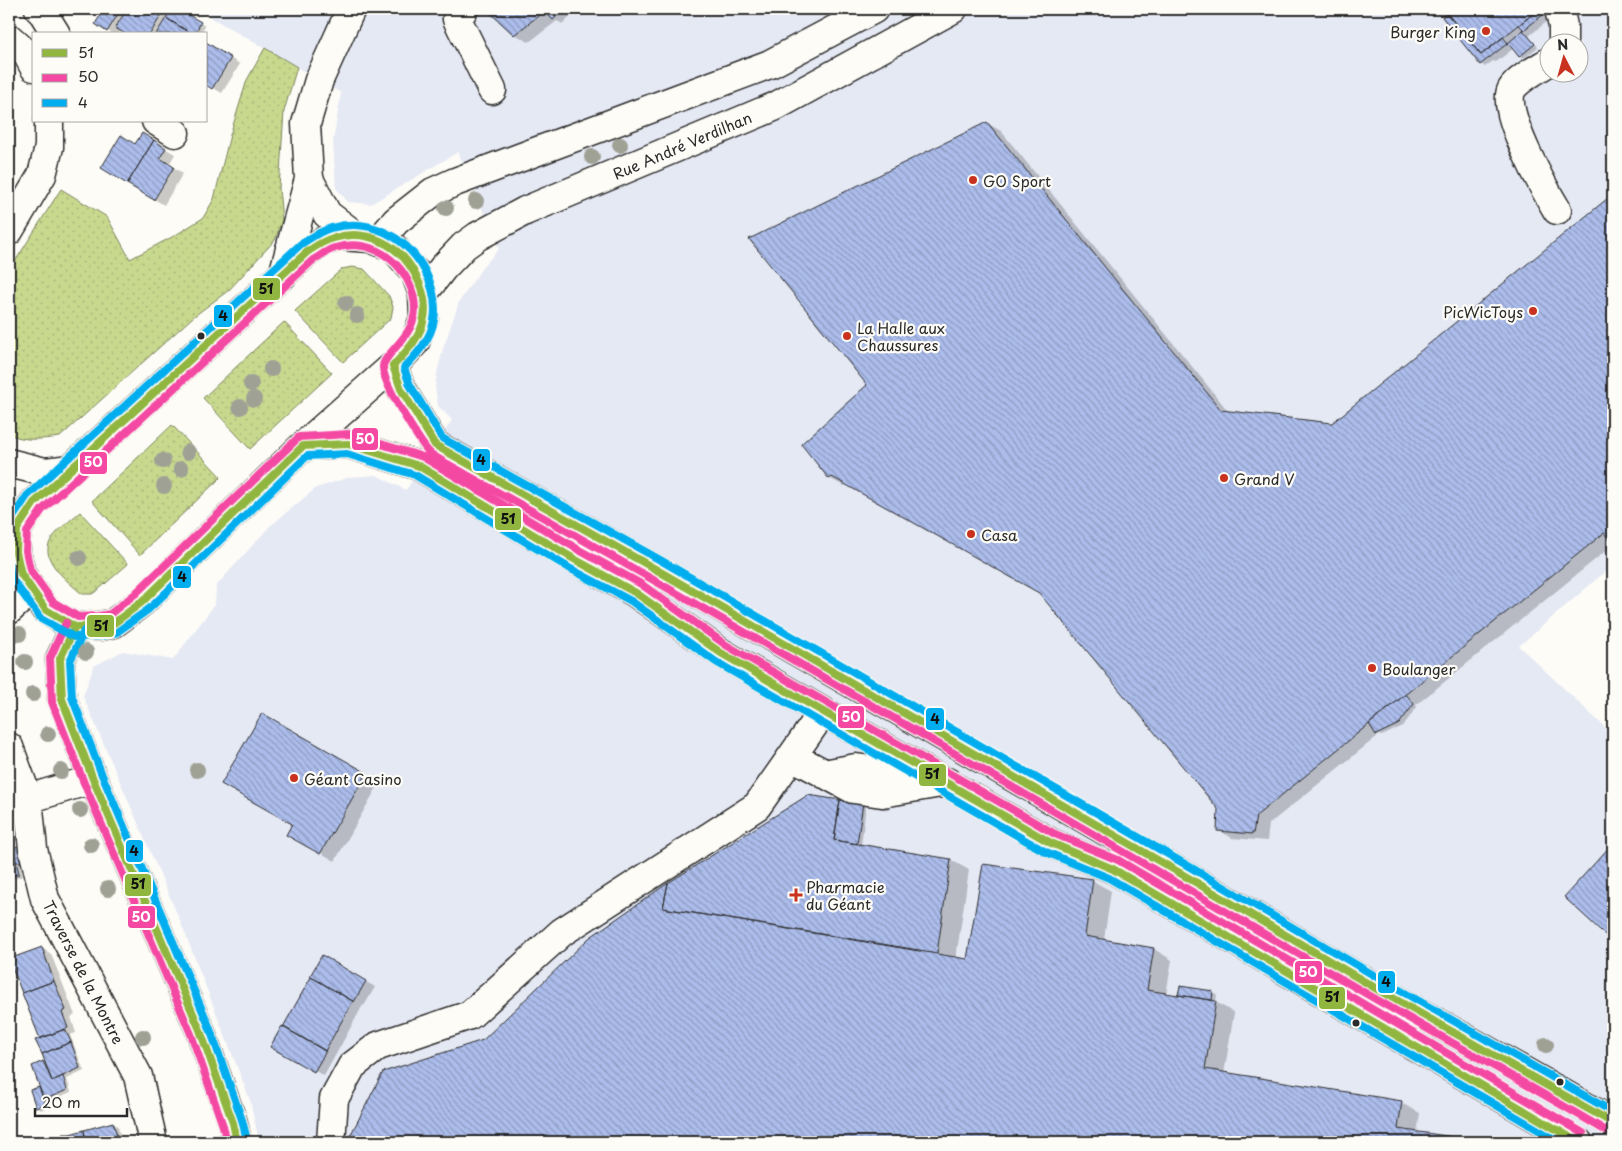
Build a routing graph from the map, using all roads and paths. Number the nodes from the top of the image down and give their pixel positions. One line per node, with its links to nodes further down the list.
1 (39, 9): 7 (street)
2 (464, 9): 12 (street)
3 (874, 9): 17 (street)
4 (953, 9): 19 (street, Rue André Verdilhan)
5 (1559, 9): 8 (street)
6 (348, 12): 14 (street)
7 (55, 32)
8 (1563, 32)
9 (9, 38): 10 (street)
10 (32, 63)
11 (1540, 68): 15 (street)
12 (492, 90)
13 (49, 122): 16 (street)
14 (309, 179): 17 (street); 18 (street)
15 (1557, 210)
16 (9, 231)
17 (368, 238): 18 (street); 19 (street)
18 (283, 275): 23 (street)
19 (423, 294): 20 (street)
20 (393, 366): 21 (street); 34 (street)
21 (303, 446): 27 (street); 28 (street)
22 (9, 463): 23 (street)
23 (71, 469): 24 (street)
24 (13, 519): 25 (street)
25 (31, 590): 26 (street); 27 (street)
26 (9, 610)
27 (75, 627): 31 (street)
28 (823, 712): 30 (street); 32 (street)
29 (9, 749): 33 (street, Traverse de la Montre)
30 (792, 756): 32 (street); 37 (street)
31 (92, 779): 33 (street); 36 (street)
32 (947, 782): 38 (street)
33 (28, 799): 35 (street, Traverse de la Montre)
34 (1613, 1123)
35 (153, 1142)
36 (237, 1142)
37 (331, 1142)
38 (1578, 1142)

